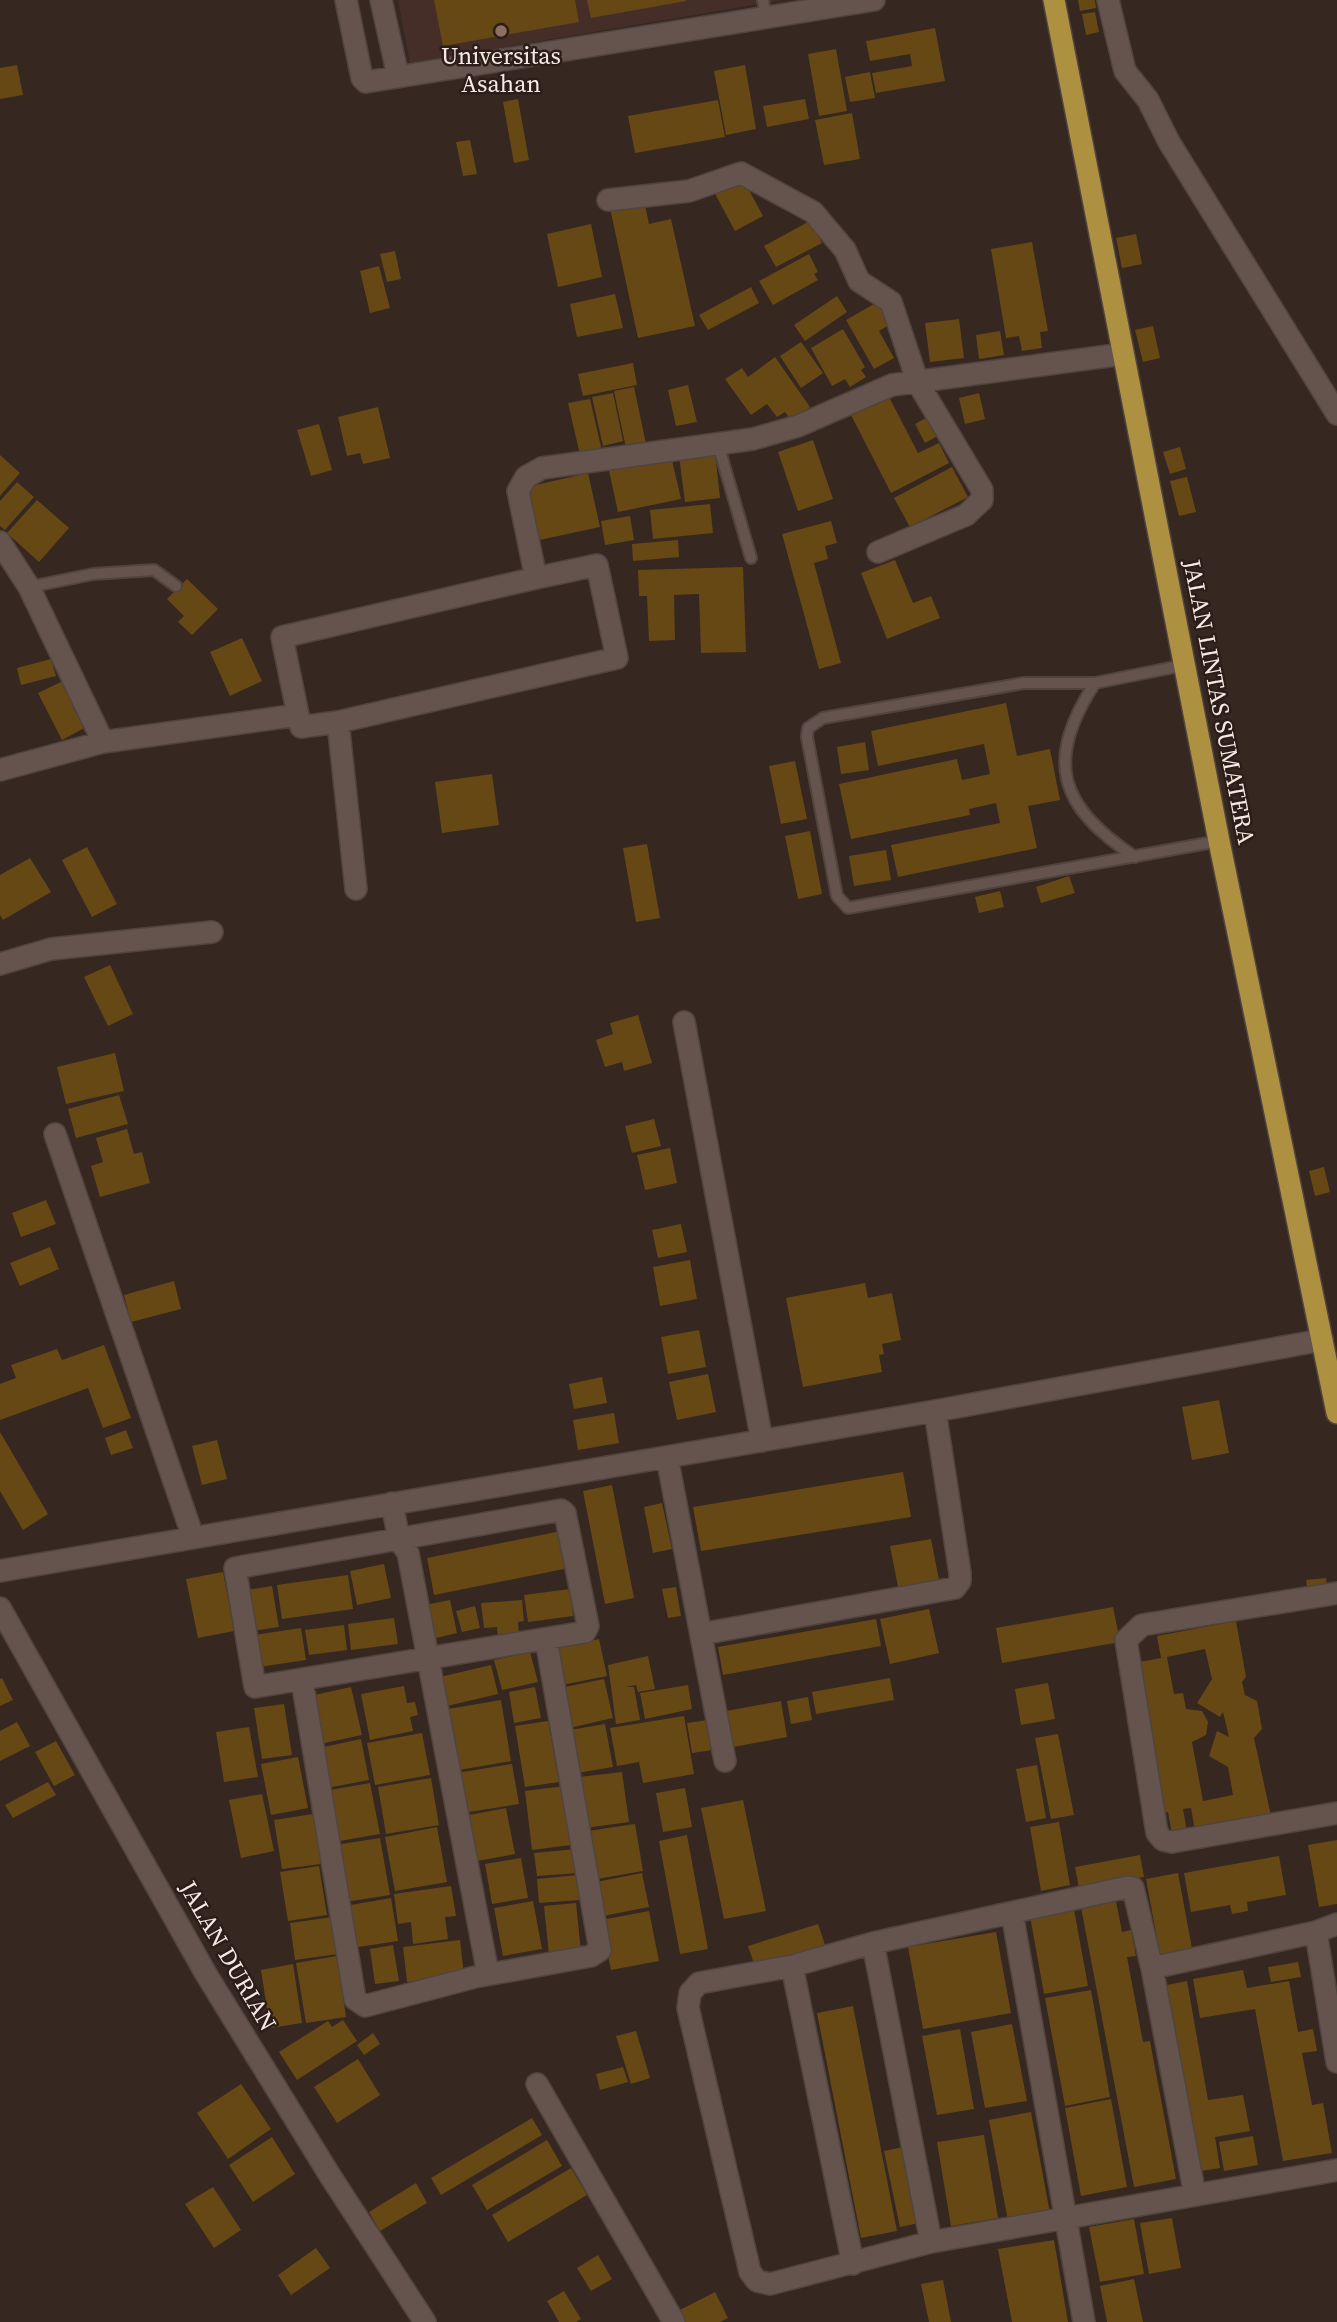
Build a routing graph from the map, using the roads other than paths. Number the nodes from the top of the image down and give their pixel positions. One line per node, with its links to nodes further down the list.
1 (346, 0): 7 (street)
2 (382, 0): 7 (street)
3 (874, 0): 6 (street)
4 (1054, 0): 9 (highway, JALAN LINTAS SUMATERA)
5 (1108, 0): 11 (street)
6 (764, 9): 7 (street)
7 (398, 76)
8 (608, 200): 10 (street)
9 (1124, 354): 10 (street); 19 (highway, JALAN LINTAS SUMATERA)
10 (918, 383): 12 (street); 14 (street)
11 (1337, 414)
12 (718, 444): 15 (lane); 16 (street)
13 (0, 542): 18 (street)
14 (878, 552)
15 (751, 558)
16 (537, 578): 21 (street); 22 (street)
17 (176, 586): 18 (lane)
18 (29, 587): 23 (street)
19 (1185, 665): 20 (lane); 25 (highway, JALAN LINTAS SUMATERA)
20 (1095, 683): 26 (lane); 26 (lane)
21 (298, 715): 22 (street); 23 (street)
22 (338, 722): 27 (street)
23 (103, 742): 24 (street)
24 (0, 770)
25 (1219, 841): 26 (lane); 32 (highway, JALAN LINTAS SUMATERA)
26 (1135, 857)
27 (356, 889)
28 (212, 932): 29 (street)
29 (0, 964)
30 (684, 1022): 35 (street)
31 (55, 1134): 38 (street)
32 (1322, 1340): 33 (street); 34 (highway, JALAN LINTAS SUMATERA)
33 (935, 1410): 35 (street); 43 (street)
34 (1337, 1413)
35 (762, 1440): 36 (street)
36 (667, 1457): 37 (street); 43 (street)
37 (392, 1503): 38 (street); 39 (street)
38 (193, 1537): 40 (street)
39 (399, 1540): 44 (street); 45 (street); 46 (street)
40 (0, 1571)
41 (1337, 1593): 48 (street)
42 (0, 1608): 63 (street, JALAN DURIAN)
43 (701, 1634): 47 (street)
44 (546, 1639): 45 (street); 55 (street)
45 (422, 1660): 46 (street); 55 (street)
46 (302, 1681): 55 (street)
47 (725, 1761)
48 (1337, 1813)
49 (1012, 1913): 52 (street); 54 (street); 60 (street)
50 (1337, 1924): 51 (street)
51 (1316, 1931): 54 (street); 56 (street)
52 (873, 1943): 53 (street); 61 (street)
53 (792, 1966): 62 (street); 62 (street)
54 (1152, 1968): 59 (street)
55 (481, 1975)
56 (1337, 2062)
57 (537, 2084): 64 (street)
58 (1337, 2170): 59 (street)
59 (1195, 2195): 60 (street)
60 (1067, 2218): 61 (street); 65 (street)
61 (931, 2242): 62 (street)
62 (853, 2264)
63 (425, 2322)
64 (674, 2322)
65 (1084, 2322)

